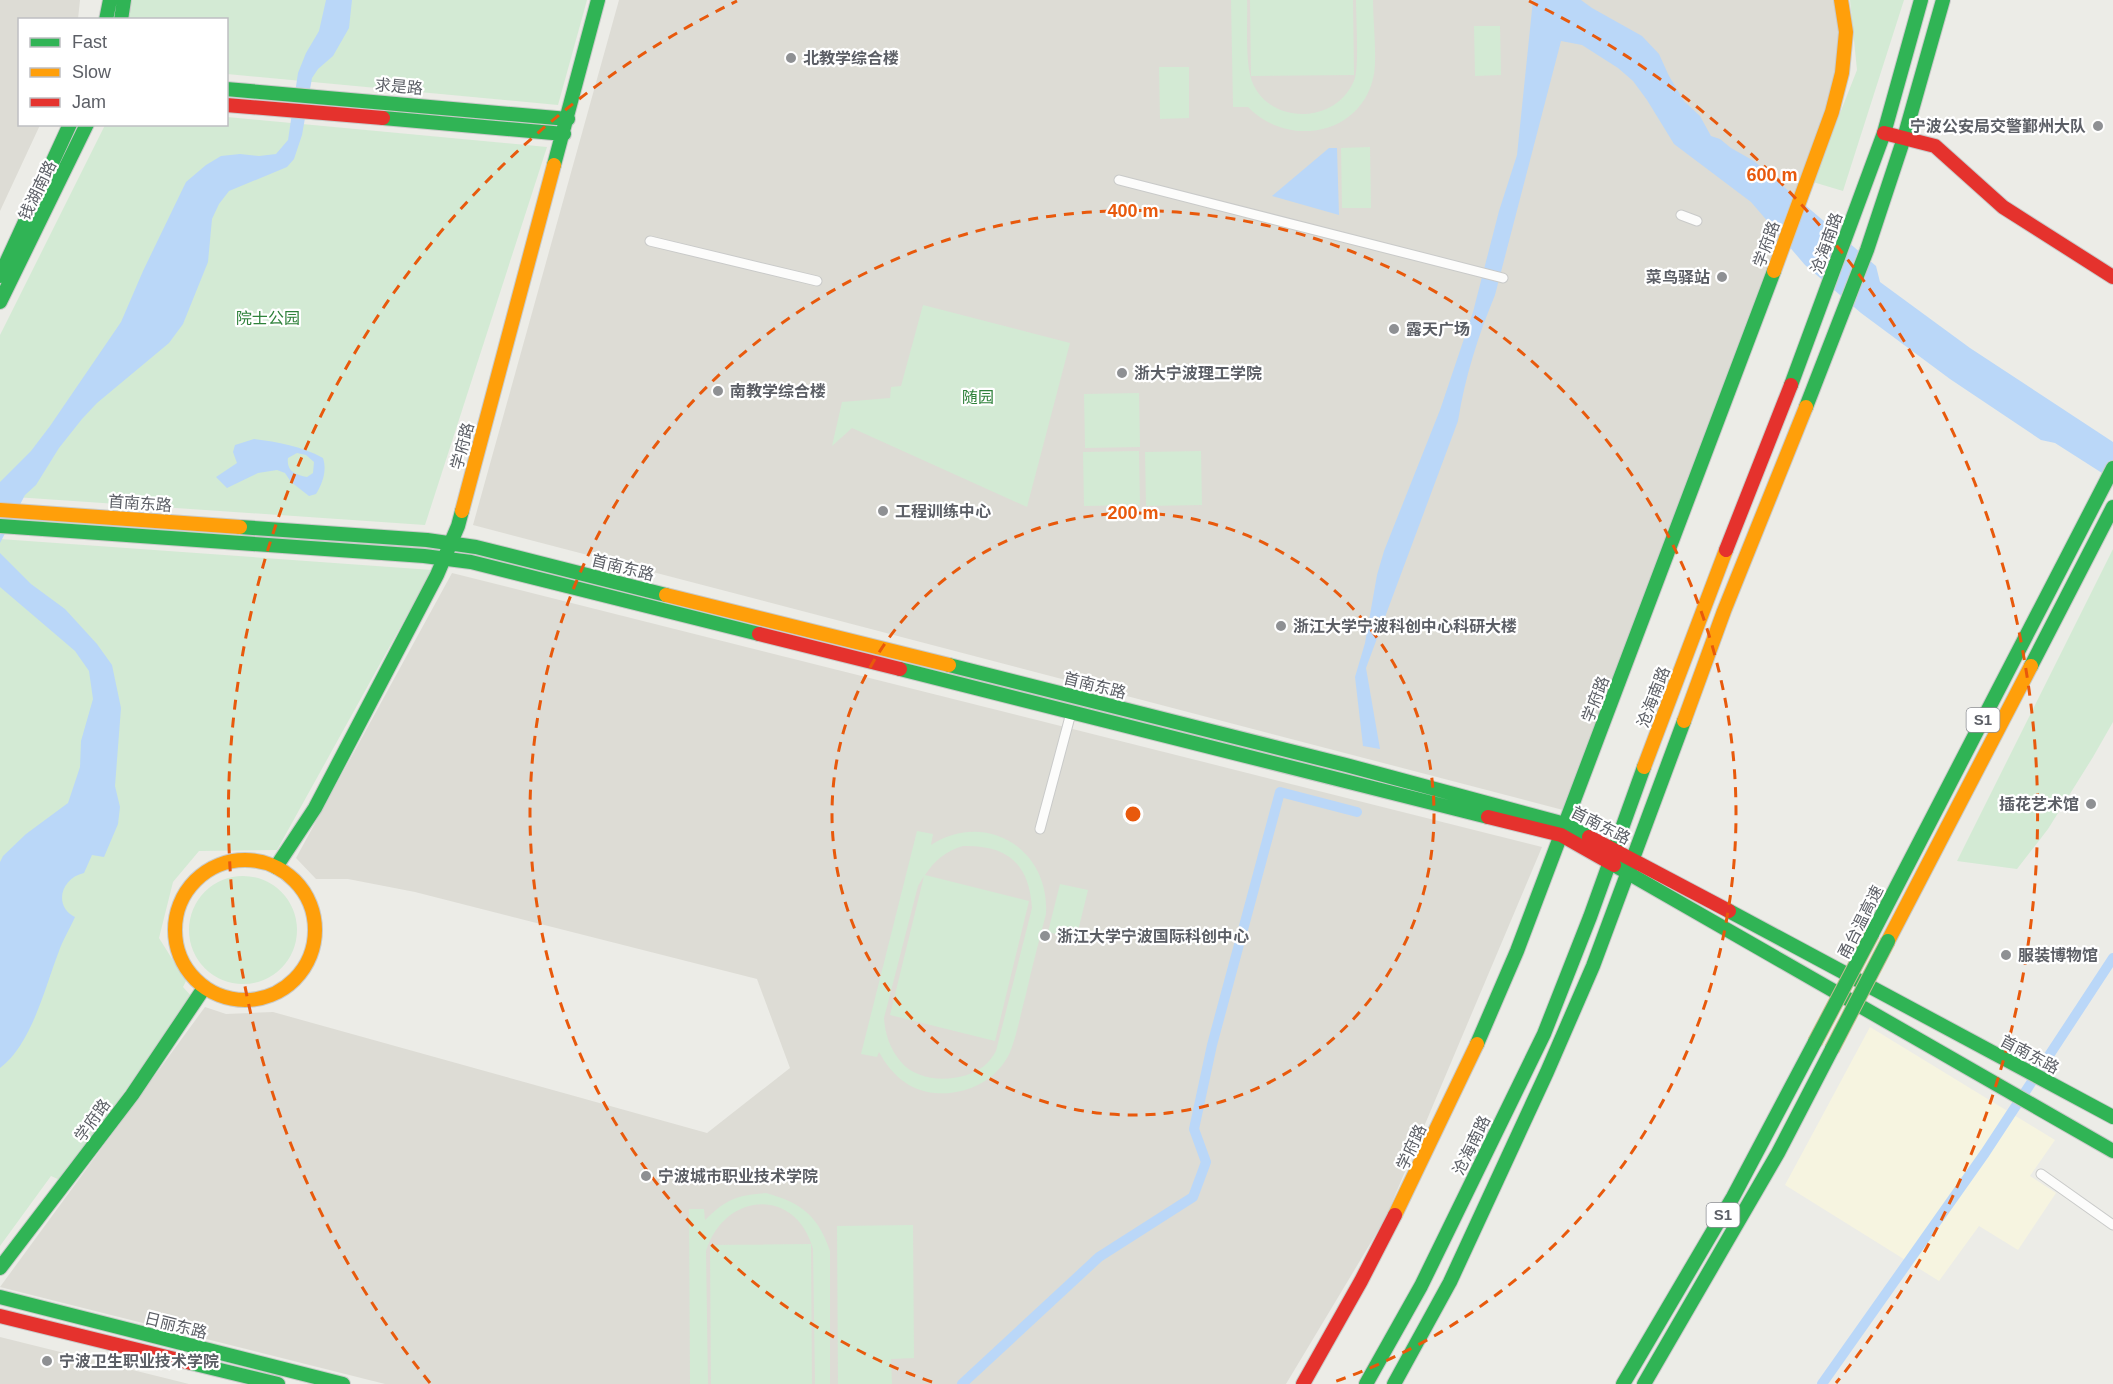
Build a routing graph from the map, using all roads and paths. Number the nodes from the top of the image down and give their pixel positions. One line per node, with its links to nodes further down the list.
1 (110, 0): 7 (main road)
2 (124, 0): 8 (main road)
3 (598, 0): 11 (main road, 学府路)
4 (1841, 0): 33 (main road, 学府路)
5 (1922, 0): 14 (main road, 沧海南路)
6 (1943, 0): 16 (main road)
7 (106, 18)
8 (121, 18)
9 (228, 89): 11 (main road, 求是路)
10 (228, 105): 15 (main road, 求是路)
11 (568, 118): 15 (main road, 学府路)
12 (69, 126): 21 (main road, 钱湖南路)
13 (86, 126): 25 (main road, 钱湖南路)
14 (1884, 132): 16 (main road); 35 (main road, 沧海南路)
15 (564, 134): 30 (main road, 学府路)
16 (1904, 138): 22 (main road); 37 (main road)
17 (1119, 180): 23 (street)
18 (1681, 215): 19 (street)
19 (1697, 221)
20 (650, 241): 24 (street)
21 (0, 276)
22 (2113, 277)
23 (1503, 278)
24 (818, 281)
25 (0, 302)
26 (2113, 468): 38 (main road, 甬台温高速 / S1, bridge)
27 (0, 510): 30 (main road, 首南东路)
28 (2110, 512): 39 (main road, 甬台温高速 / S1, bridge)
29 (0, 526): 31 (main road, 首南东路)
30 (450, 543): 31 (main road, 学府路); 33 (main road, 首南东路)
31 (444, 559): 32 (main road, 首南东路); 36 (main road, 学府路)
32 (1071, 713): 33 (main road, 首南东路); 34 (street)
33 (1563, 829): 35 (main road, 首南东路); 50 (main road, 学府路)
34 (1040, 830)
35 (1612, 857): 37 (main road, 首南东路); 51 (main road, 沧海南路)
36 (276, 867): 40 (main road); 40 (main road)
37 (1630, 867): 38 (main road, 首南东路); 42 (main road, 首南东路); 52 (main road)
38 (1850, 976): 39 (main road, 首南东路); 53 (main road, 甬台温高速 / S1, bridge)
39 (1865, 984): 41 (main road, 首南东路); 54 (main road, 甬台温高速 / S1, bridge)
40 (204, 988): 45 (main road, 学府路)
41 (2113, 1117)
42 (2113, 1150)
43 (2041, 1174): 44 (street)
44 (2113, 1225)
45 (0, 1268)
46 (0, 1298): 49 (main road, 日丽东路)
47 (0, 1316): 48 (main road, 日丽东路)
48 (278, 1384)
49 (343, 1384)
50 (1303, 1384)
51 (1366, 1384)
52 (1394, 1384)
53 (1623, 1384)
54 (1644, 1384)

